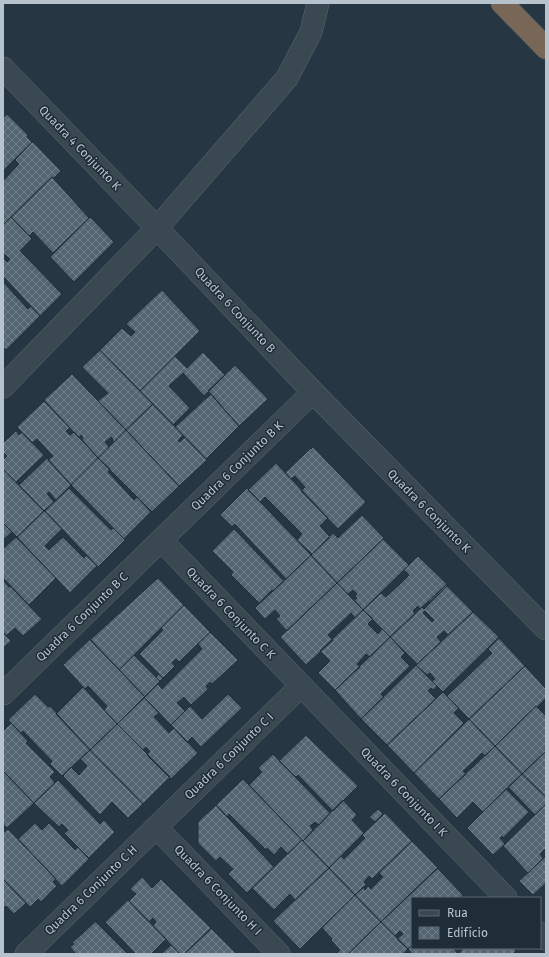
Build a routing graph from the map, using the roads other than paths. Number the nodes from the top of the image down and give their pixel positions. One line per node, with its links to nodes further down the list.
1 (318, 3): 5 (street)
2 (502, 3): 3 (highway)
3 (546, 48)
4 (3, 68): 5 (street, Quadra 4 Conjunto K)
5 (158, 228): 6 (street); 7 (street, Quadra 6 Conjunto B)
6 (3, 387)
7 (312, 392): 8 (street, Quadra 6 Conjunto B K); 9 (street, Quadra 6 Conjunto K)
8 (161, 540): 10 (street, Quadra 6 Conjunto C K); 11 (street, Quadra 6 Conjunto B C)
9 (546, 629)
10 (301, 686): 12 (street, Quadra 6 Conjunto C I); 13 (street, Quadra 6 Conjunto I K)
11 (3, 694)
12 (156, 827): 14 (street, Quadra 6 Conjunto C H); 15 (street, Quadra 6 Conjunto H I)
13 (505, 897)
14 (26, 954)
15 (279, 954)

